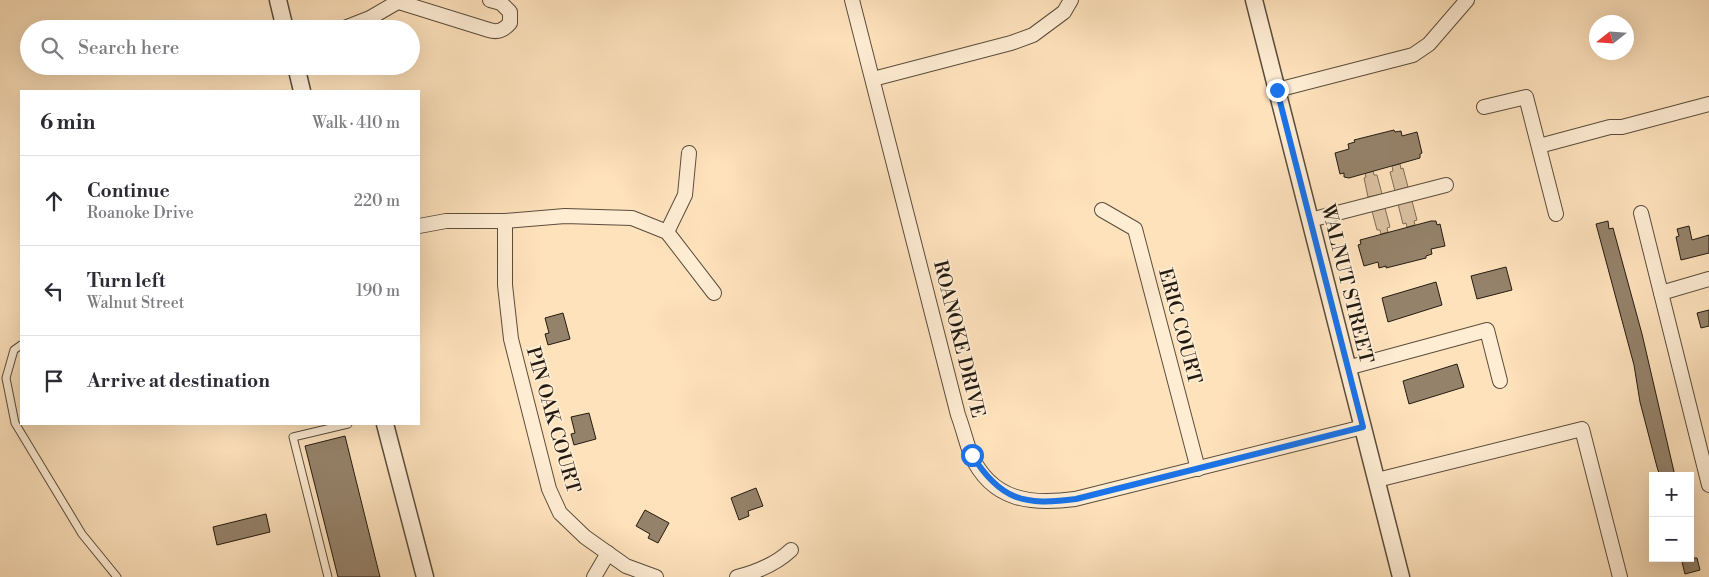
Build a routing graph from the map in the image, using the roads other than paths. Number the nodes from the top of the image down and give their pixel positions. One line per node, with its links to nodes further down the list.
1 (278, 0): 8 (street)
2 (490, 0): 7 (street)
3 (852, 0): 11 (street, ROANOKE DRIVE)
4 (1071, 0): 11 (street)
5 (1254, 0): 13 (street, WALNUT STREET)
6 (1467, 0): 13 (street)
7 (400, 1): 9 (street)
8 (284, 20)
9 (365, 20)
10 (298, 75): 12 (street)
11 (873, 79): 35 (street, ROANOKE DRIVE)
12 (302, 90)
13 (1277, 90): 22 (street, WALNUT STREET)
14 (1709, 104): 16 (street)
15 (1484, 107): 16 (street)
16 (1539, 146): 21 (street)
17 (690, 153): 25 (street)
18 (1446, 185): 22 (street)
19 (1102, 210): 35 (street, ERIC COURT)
20 (1641, 213): 28 (street)
21 (1556, 214)
22 (1310, 220): 30 (street, WALNUT STREET)
23 (505, 221): 24 (street); 25 (street); 39 (street, PIN OAK COURT)
24 (420, 226)
25 (667, 232): 27 (street)
26 (1709, 279): 28 (street)
27 (714, 293)
28 (1662, 293): 37 (street)
29 (20, 346): 40 (lane)
30 (1347, 368): 31 (street); 34 (street, WALNUT STREET)
31 (1500, 381)
32 (344, 425): 41 (lane)
33 (385, 425): 42 (street)
34 (1363, 427): 35 (street, ROANOKE DRIVE); 36 (street, WALNUT STREET)
35 (1198, 469)
36 (1377, 480): 46 (street, WALNUT STREET); 47 (street)
37 (1709, 485)
38 (791, 550): 45 (street)
39 (608, 553): 43 (street); 44 (street, PIN OAK COURT)
40 (117, 577)
41 (328, 577)
42 (425, 577)
43 (594, 577)
44 (656, 577)
45 (737, 577)
46 (1401, 577)
47 (1620, 577)

